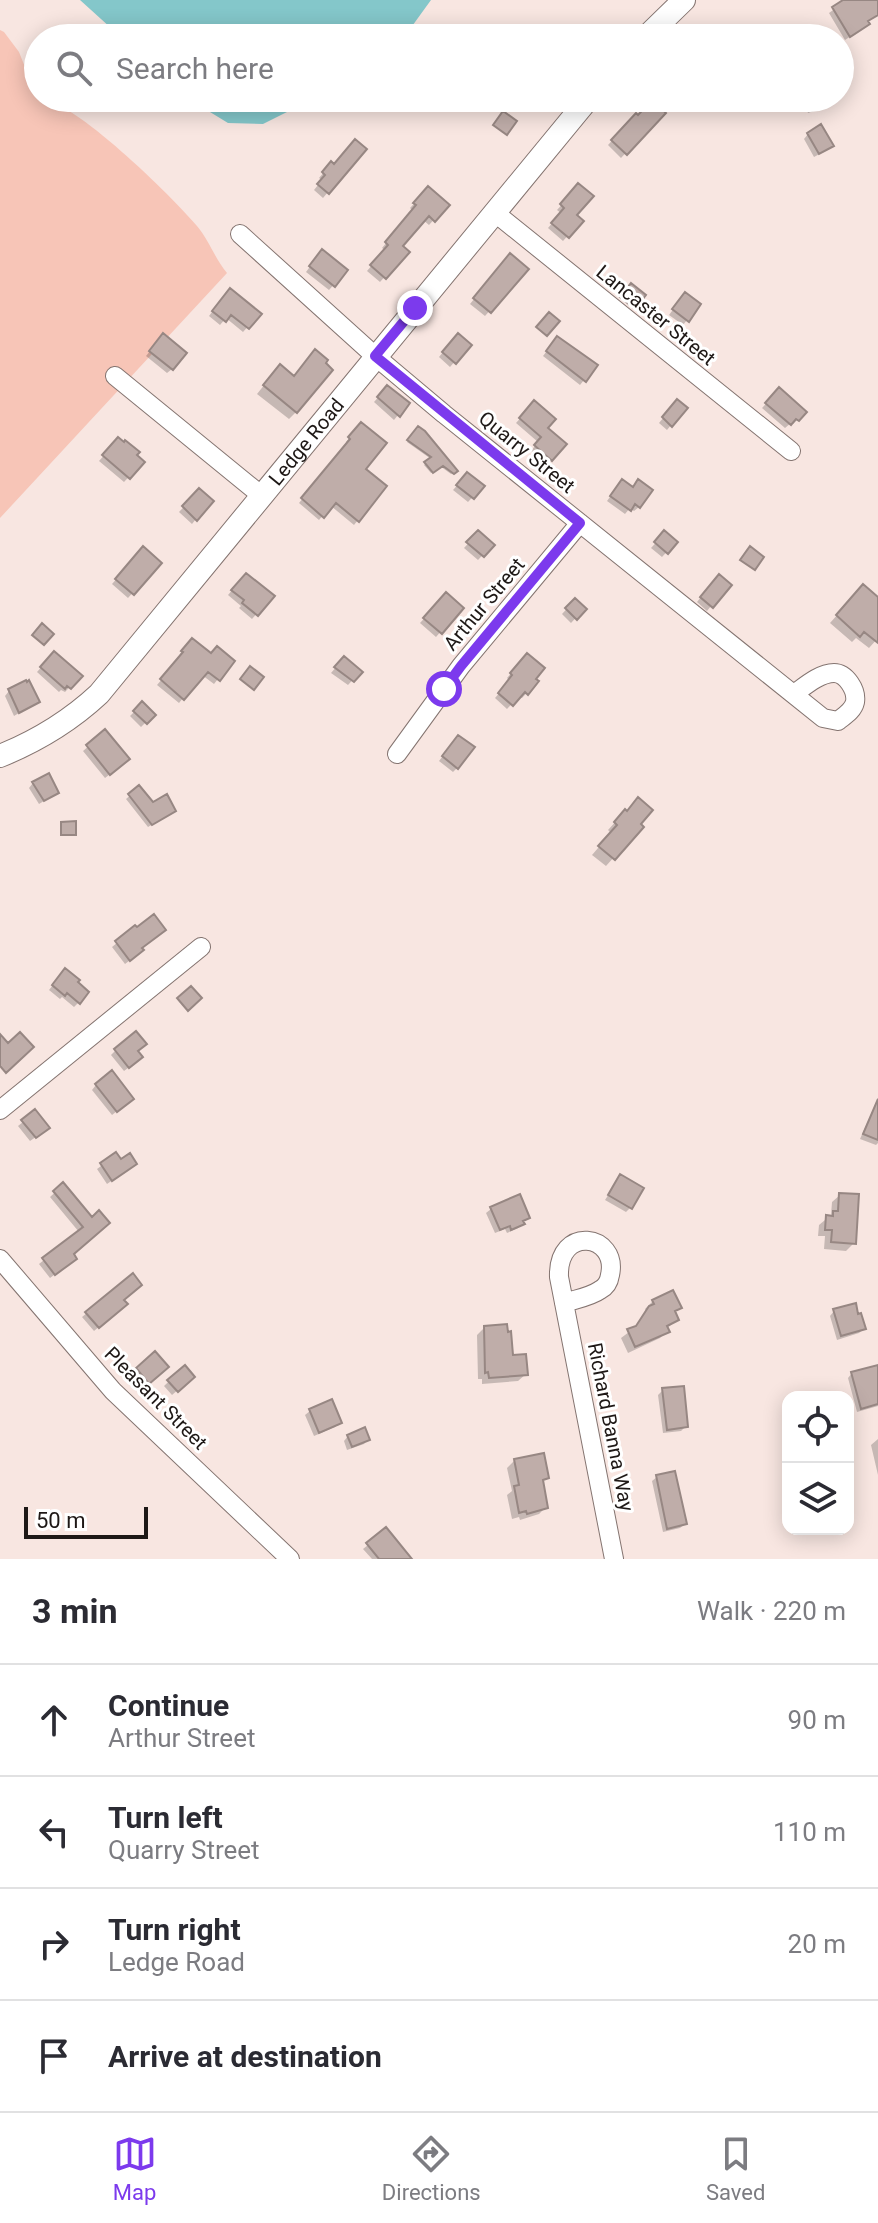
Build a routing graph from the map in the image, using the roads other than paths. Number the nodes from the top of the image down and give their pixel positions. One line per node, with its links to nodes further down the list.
1 (684, 0): 2 (street)
2 (659, 24)
3 (577, 112): 4 (street, Ledge Road)
4 (494, 212): 6 (street, Ledge Road); 8 (street, Lancaster Street)
5 (240, 234): 6 (street, Quarry Street)
6 (375, 356): 9 (street, Ledge Road); 10 (street, Quarry Street)
7 (115, 376): 9 (street)
8 (791, 451)
9 (262, 496): 13 (street, Ledge Road)
10 (580, 523): 11 (street, Quarry Street); 12 (street, Arthur Street)
11 (794, 694)
12 (397, 754)
13 (0, 756)
14 (201, 947): 15 (street)
15 (0, 1110)
16 (0, 1259): 18 (street, Pleasant Street)
17 (564, 1303): 19 (street, Richard Banna Way)
18 (290, 1559)
19 (614, 1559)

